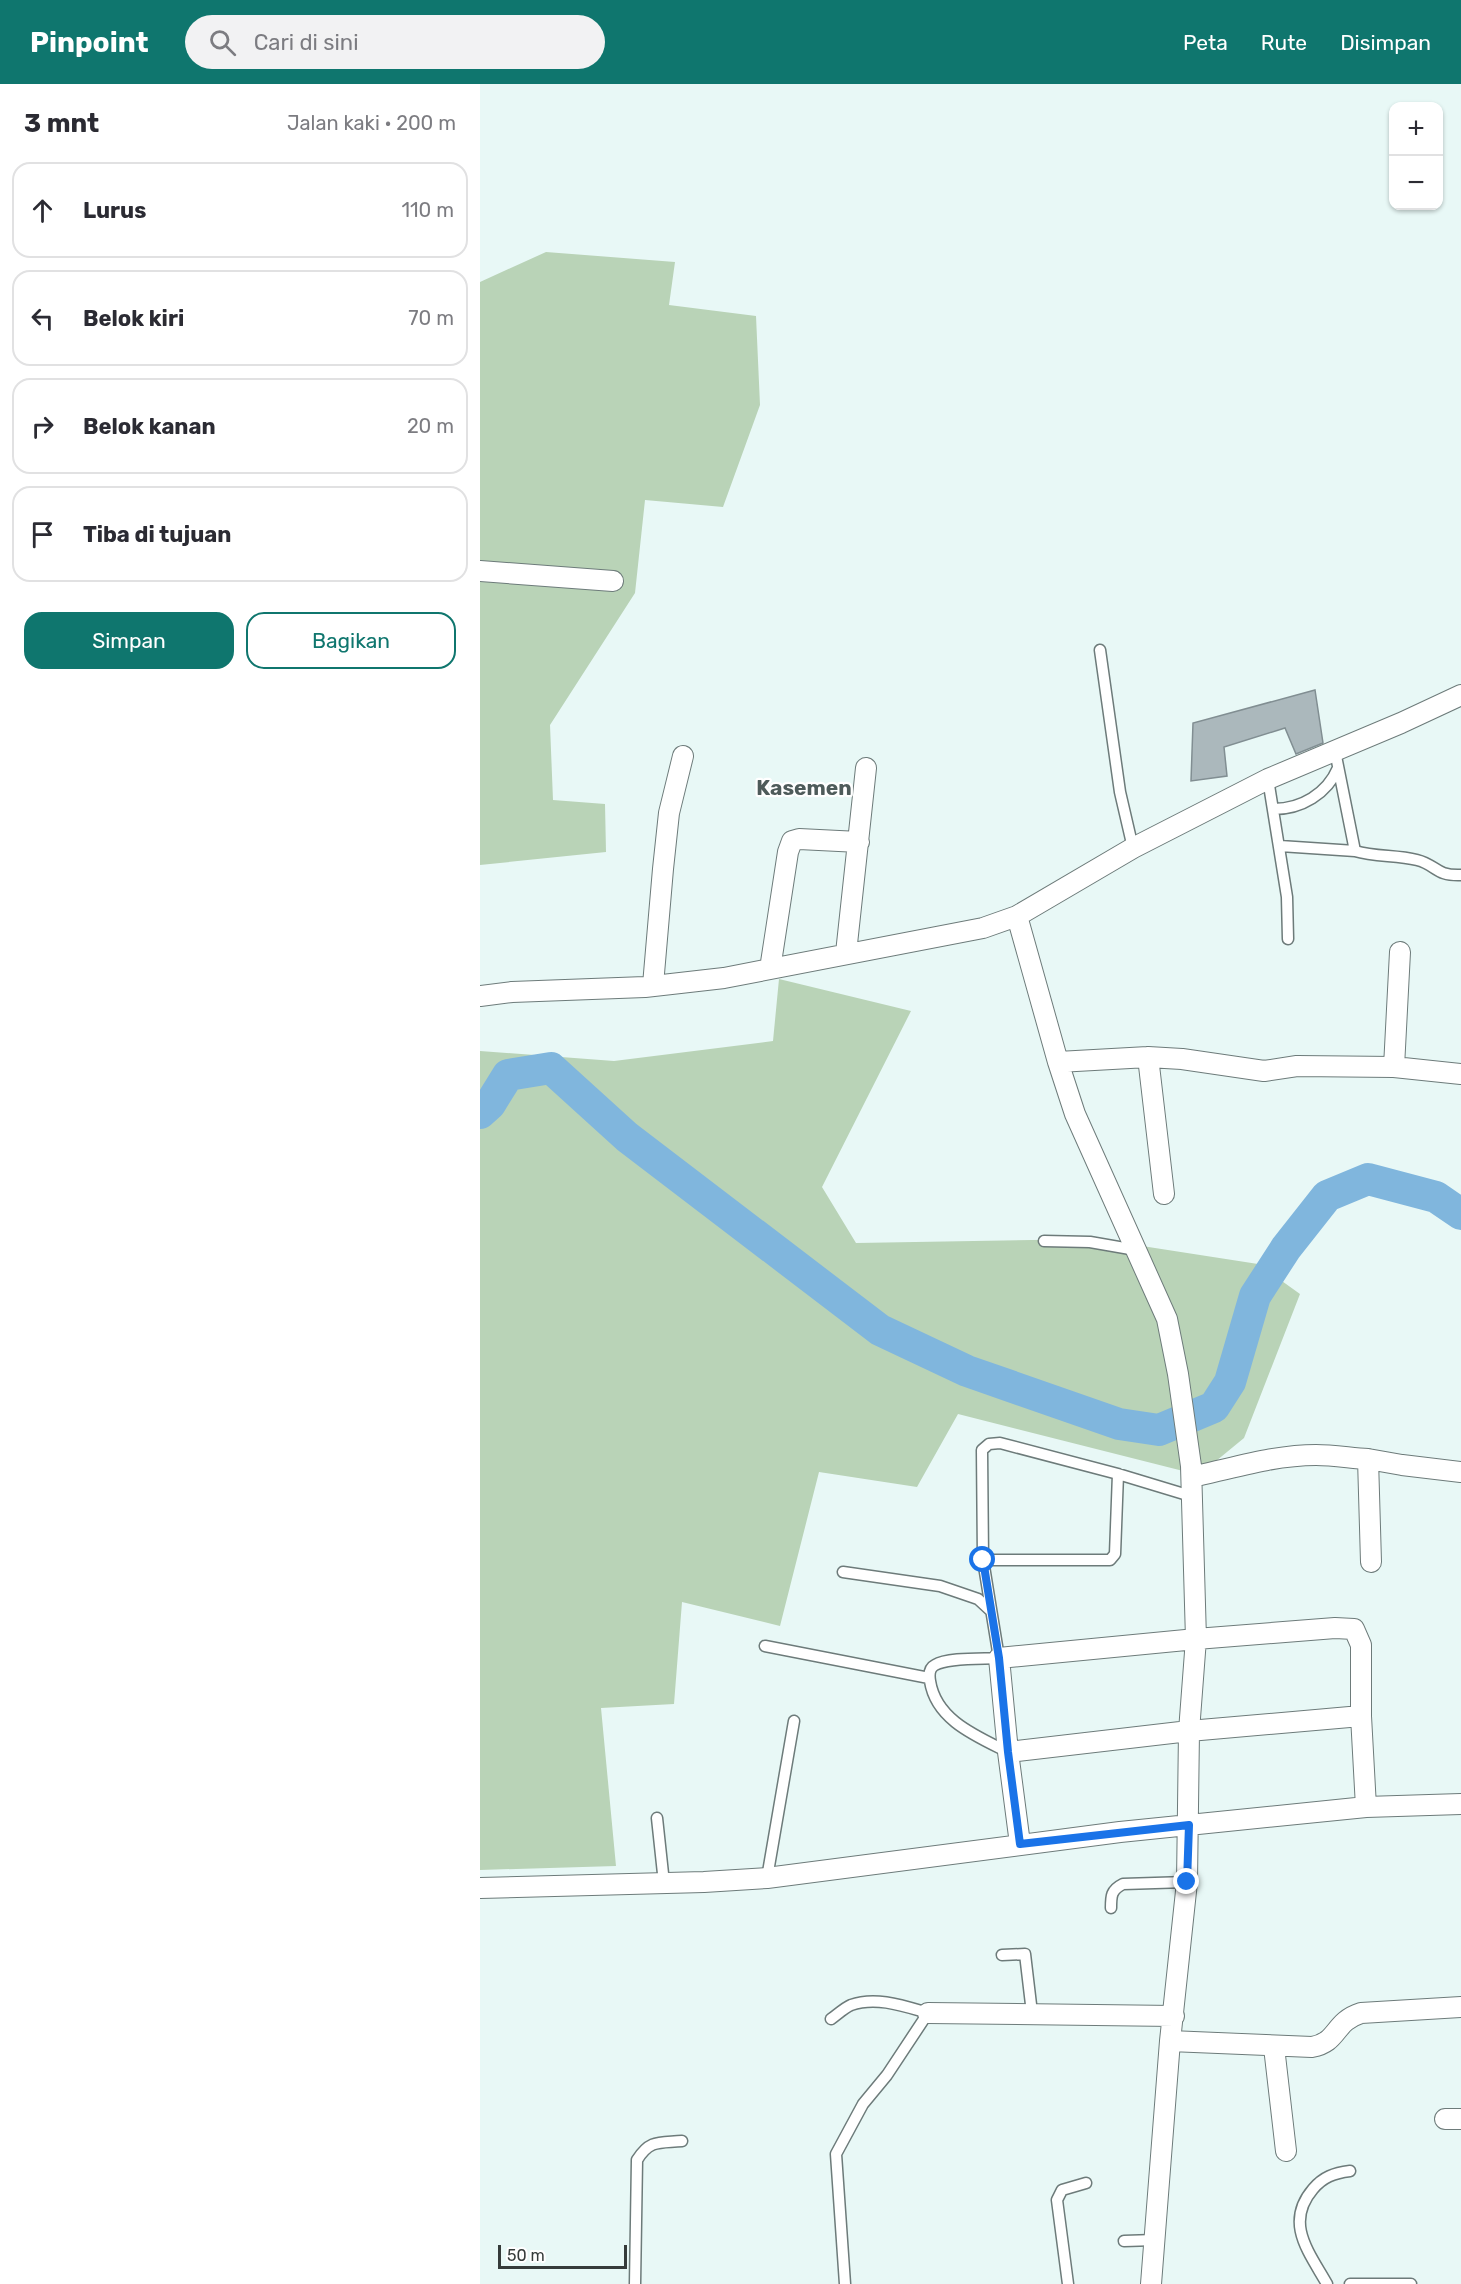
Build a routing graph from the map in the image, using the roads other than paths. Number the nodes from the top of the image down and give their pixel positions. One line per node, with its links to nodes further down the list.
1 (480, 572): 2 (street)
2 (613, 581)
3 (1100, 650): 12 (lane)
4 (1461, 695): 6 (street)
5 (683, 756): 20 (street)
6 (1336, 759): 8 (street); 9 (lane); 13 (lane)
7 (866, 768): 10 (street)
8 (1268, 779): 9 (lane); 12 (street)
9 (1274, 809): 11 (lane)
10 (860, 842): 18 (street); 19 (street)
11 (1280, 846): 13 (lane); 16 (lane)
12 (1133, 848): 15 (street)
13 (1355, 851): 14 (lane)
14 (1461, 875)
15 (1017, 916): 18 (street); 23 (street)
16 (1288, 939)
17 (1401, 952): 24 (street)
18 (846, 953): 19 (street)
19 (770, 969): 20 (street)
20 (653, 985): 21 (street)
21 (480, 996)
22 (1148, 1057): 23 (street); 24 (street); 26 (street)
23 (1058, 1062): 28 (street)
24 (1394, 1067): 25 (street)
25 (1461, 1074)
26 (1164, 1194)
27 (1044, 1241): 28 (lane)
28 (1137, 1250): 30 (street)
29 (1368, 1459): 30 (street); 31 (street); 35 (street)
30 (1192, 1472): 33 (street)
31 (1461, 1472)
32 (1118, 1474): 33 (lane); 34 (lane); 34 (lane)
33 (1194, 1497): 38 (street)
34 (983, 1560): 37 (lane)
35 (1371, 1562)
36 (843, 1572): 37 (lane)
37 (991, 1611): 40 (lane)
38 (1196, 1638): 40 (street); 42 (street); 44 (street)
39 (765, 1646): 41 (lane)
40 (999, 1658): 41 (lane); 45 (street)
41 (929, 1678): 45 (lane)
42 (1361, 1716): 44 (street); 47 (street)
43 (794, 1721): 51 (lane)
44 (1189, 1731): 45 (street); 49 (street)
45 (1008, 1752): 50 (street)
46 (1461, 1804): 47 (street)
47 (1366, 1807): 49 (street)
48 (657, 1818): 53 (lane)
49 (1189, 1825): 50 (street); 52 (street)
50 (1020, 1844): 51 (street)
51 (767, 1878): 53 (street)
52 (1187, 1882): 55 (lane); 60 (street)
53 (664, 1883): 54 (street)
54 (480, 1888)
55 (1111, 1908)
56 (1002, 1955): 59 (lane)
57 (1461, 2007): 63 (street)
58 (928, 2013): 59 (street); 61 (lane); 71 (lane)
59 (1032, 2013): 60 (street)
60 (1174, 2016): 62 (street)
61 (831, 2019)
62 (1170, 2041): 63 (street); 68 (street)
63 (1274, 2047): 65 (street)
64 (682, 2141): 70 (lane)
65 (1286, 2151)
66 (1350, 2171): 74 (lane)
67 (1086, 2183): 72 (lane)
68 (1155, 2240): 69 (lane); 73 (street)
69 (1124, 2241)
70 (635, 2284)
71 (845, 2284)
72 (1068, 2284)
73 (1151, 2284)
74 (1327, 2284)
75 (1350, 2284): 76 (lane)
76 (1412, 2284)

